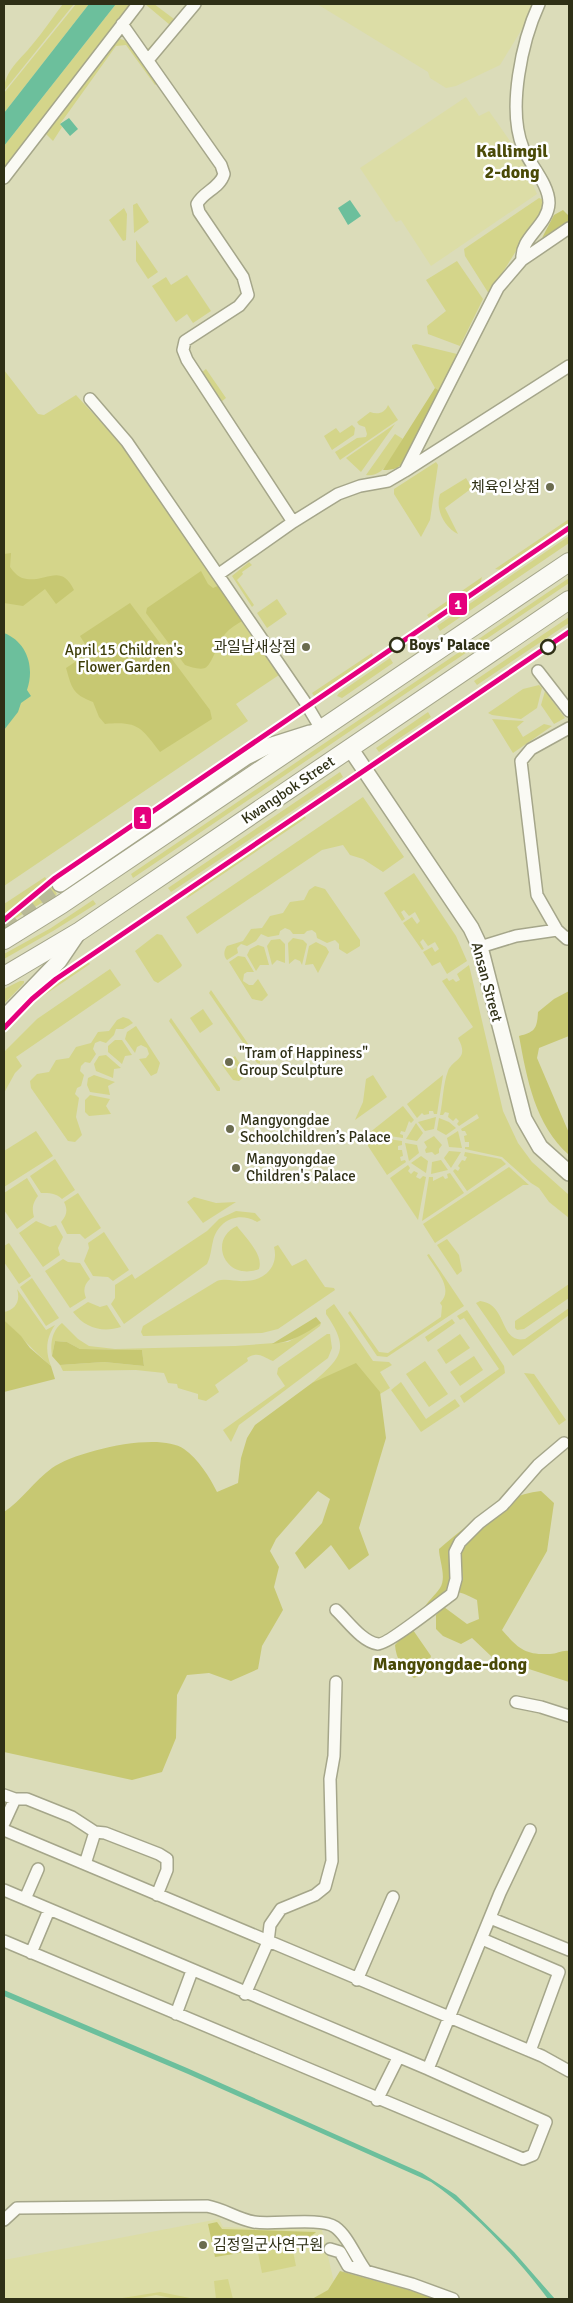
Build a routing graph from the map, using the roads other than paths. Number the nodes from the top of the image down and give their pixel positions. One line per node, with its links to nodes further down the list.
1 (138, 4): 4 (street)
2 (195, 4): 5 (street)
3 (539, 4): 8 (street)
4 (122, 24): 5 (street); 6 (street)
5 (148, 60): 12 (street)
6 (4, 178)
7 (569, 228): 8 (street)
8 (522, 260): 11 (street)
9 (569, 366): 11 (street)
10 (90, 399): 14 (street)
11 (405, 471): 12 (street)
12 (292, 522): 14 (street)
13 (569, 562): 19 (highway)
14 (219, 574): 19 (street)
15 (569, 600): 20 (highway, Kwangbok Street)
16 (538, 671): 17 (street)
17 (569, 711)
18 (569, 728): 22 (street)
19 (321, 729): 21 (main road); 25 (highway)
20 (350, 748): 23 (highway, Kwangbok Street); 26 (main road, Ansan Street)
21 (60, 884)
22 (557, 930): 24 (street); 26 (street)
23 (80, 931): 27 (highway, Kwangbok Street); 28 (main road)
24 (569, 937)
25 (4, 940)
26 (480, 948): 29 (main road, Ansan Street)
27 (4, 976)
28 (4, 1018)
29 (569, 1172)
30 (564, 1443): 31 (street)
31 (336, 1610)
32 (336, 1682): 50 (street)
33 (516, 1702): 34 (street)
34 (569, 1716)
35 (9, 1797): 36 (street); 39 (street)
36 (4, 1823)
37 (4, 1830): 40 (street)
38 (530, 1830): 47 (street)
39 (96, 1832): 40 (street); 43 (street)
40 (85, 1864): 43 (street)
41 (38, 1869): 45 (street)
42 (4, 1890): 45 (street)
43 (157, 1895): 50 (street)
44 (393, 1897): 54 (street)
45 (25, 1900): 46 (street)
46 (49, 1910): 52 (street); 53 (street)
47 (490, 1918): 48 (street); 51 (street)
48 (482, 1939): 57 (street); 58 (street)
49 (4, 1941): 52 (street)
50 (268, 1942): 54 (street); 55 (street)
51 (569, 1950)
52 (31, 1953): 56 (street)
53 (192, 1971): 55 (street); 56 (street)
54 (357, 1980): 57 (street)
55 (245, 1994): 59 (street)
56 (176, 2014): 62 (street)
57 (449, 2018): 58 (street); 60 (street)
58 (530, 2051): 61 (street)
59 (398, 2058): 60 (street); 62 (street)
60 (428, 2069): 62 (street)
61 (569, 2071)
62 (377, 2100)
63 (4, 2220): 65 (street)
64 (330, 2249): 65 (street)
65 (366, 2271): 66 (street)
66 (453, 2299)

